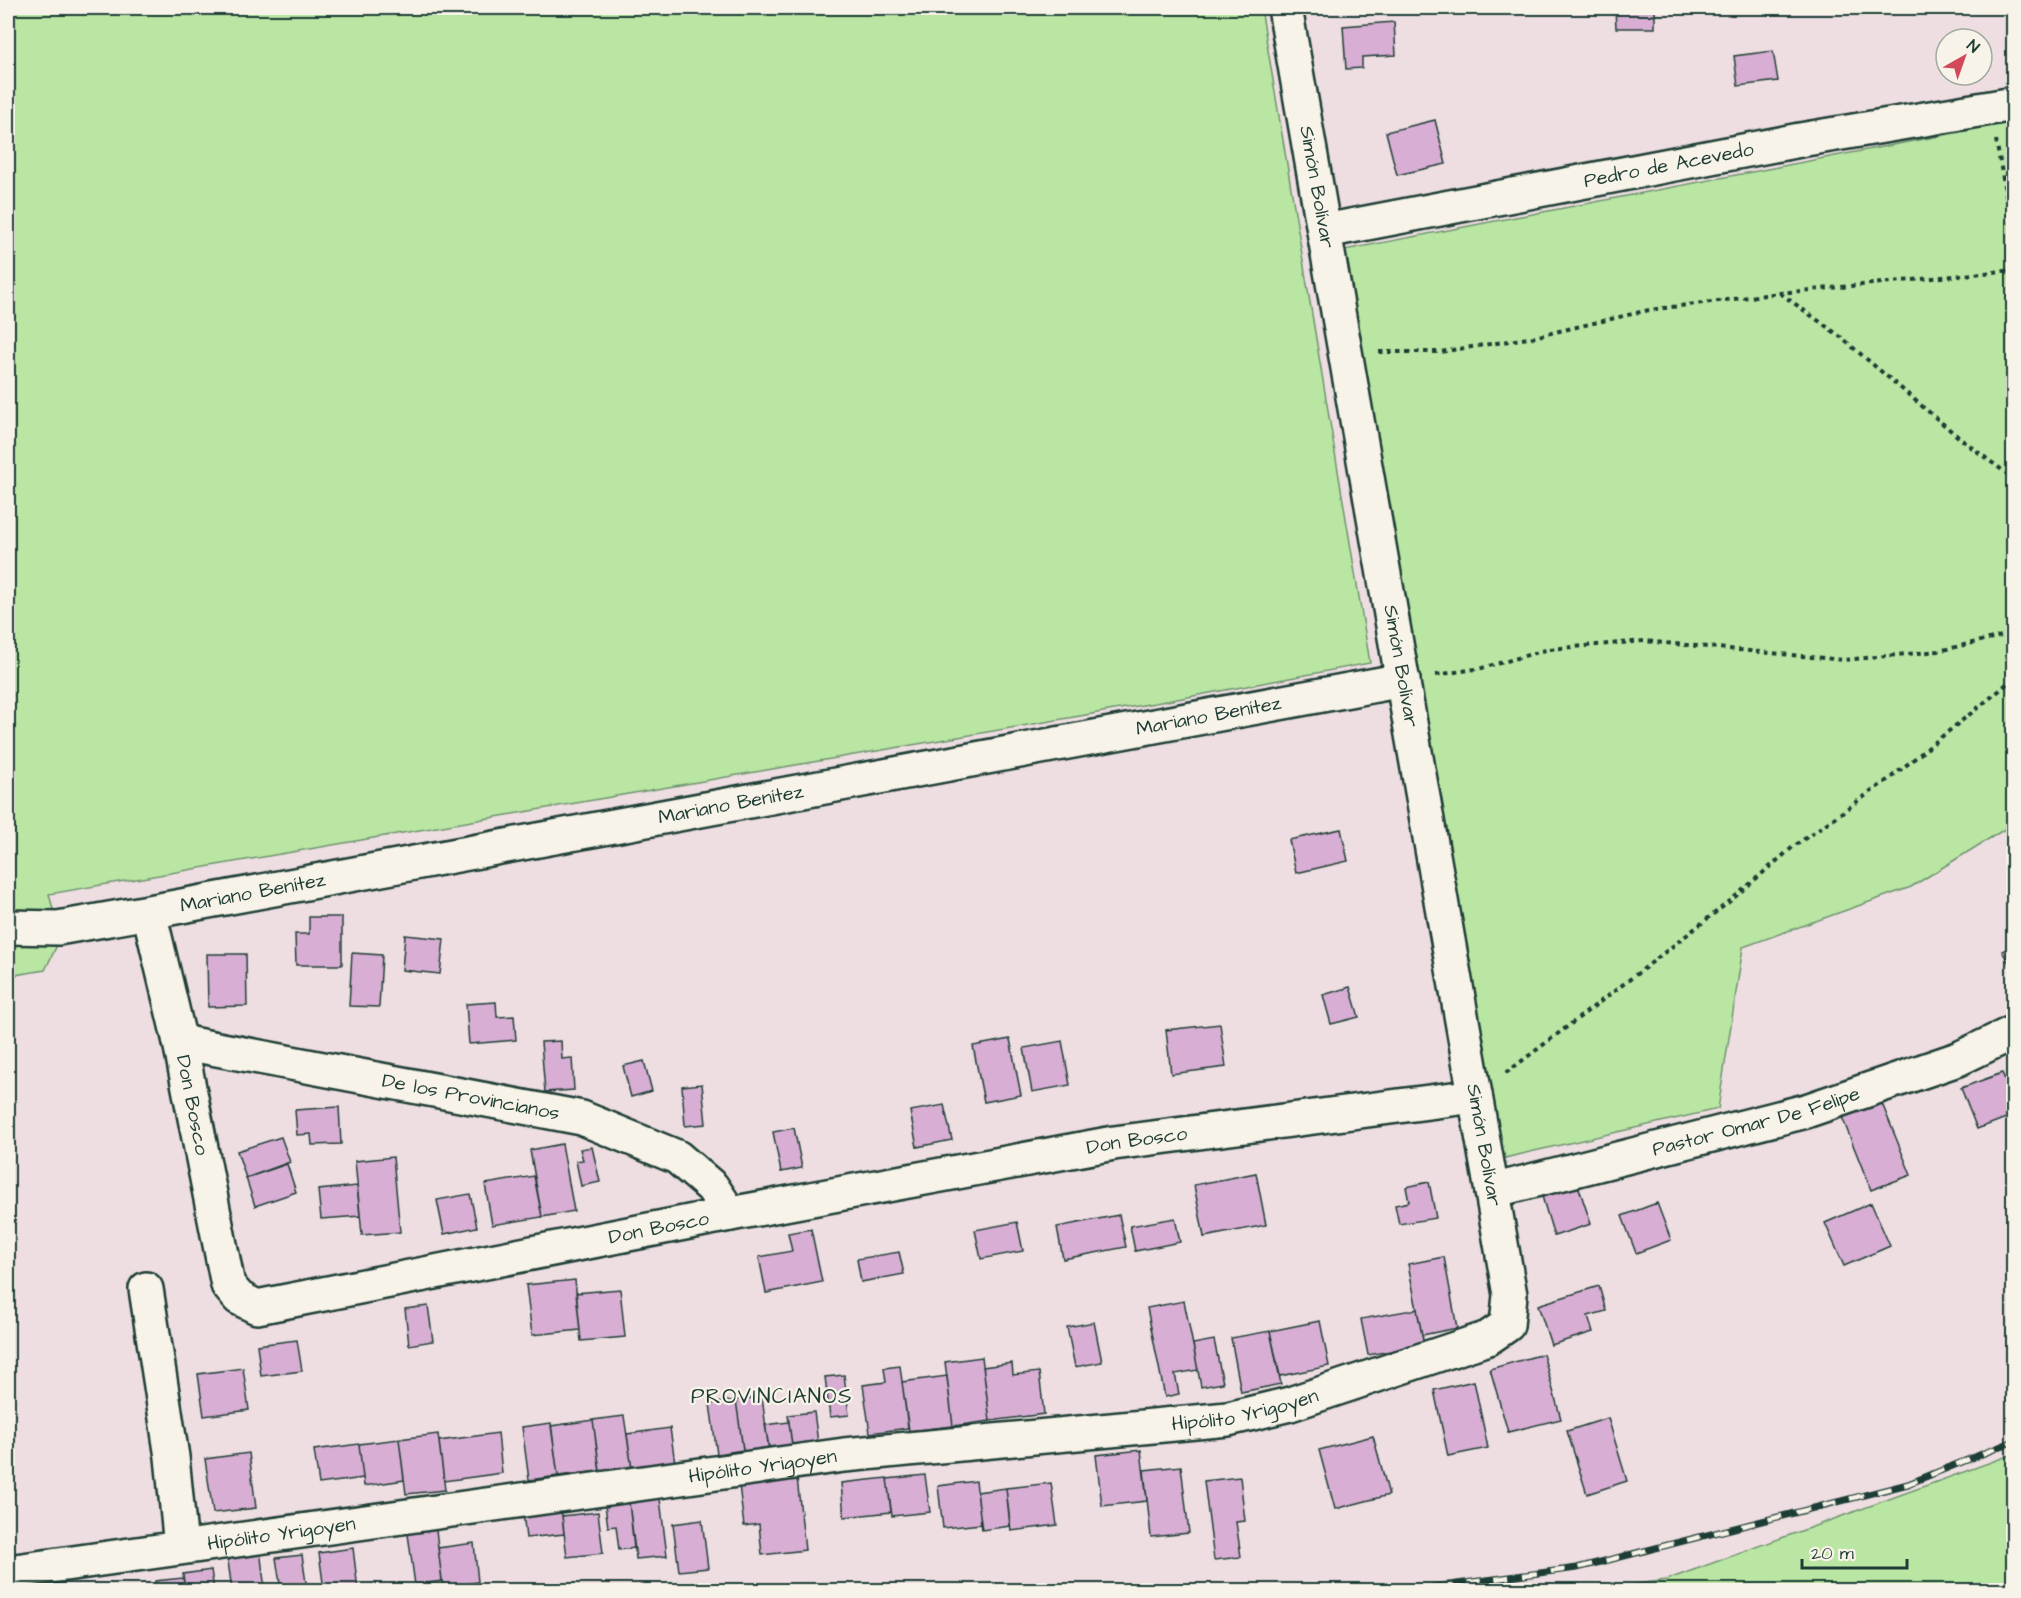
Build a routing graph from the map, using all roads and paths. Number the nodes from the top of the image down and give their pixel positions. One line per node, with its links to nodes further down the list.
1 (1285, 8): 3 (street, Simón Bolívar)
2 (2001, 106): 3 (street, Pedro de Acevedo); 4 (path)
3 (1325, 231): 7 (street, Simón Bolívar)
4 (2013, 240)
5 (2013, 270): 6 (path)
6 (1780, 293): 7 (path); 8 (path)
7 (1346, 352): 11 (street, Simón Bolívar)
8 (2013, 479)
9 (2013, 633): 11 (path)
10 (2013, 677): 16 (path)
11 (1403, 680): 12 (street, Mariano Benítez); 16 (street, Simón Bolívar)
12 (149, 912): 13 (street, Mariano Benítez); 15 (street, Don Bosco)
13 (8, 927)
14 (2013, 1032): 17 (street, Pastor Omar De Felipe)
15 (180, 1042): 18 (street, De los Provincianos); 18 (street, Don Bosco)
16 (1475, 1096): 17 (street, Simón Bolívar); 18 (street, Don Bosco)
17 (1492, 1191): 20 (street, Simón Bolívar)
18 (730, 1214)
19 (146, 1289): 21 (street)
20 (1507, 1325): 21 (street, Hipólito Yrigoyen)
21 (181, 1547): 22 (street, Hipólito Yrigoyen)
22 (8, 1572)

